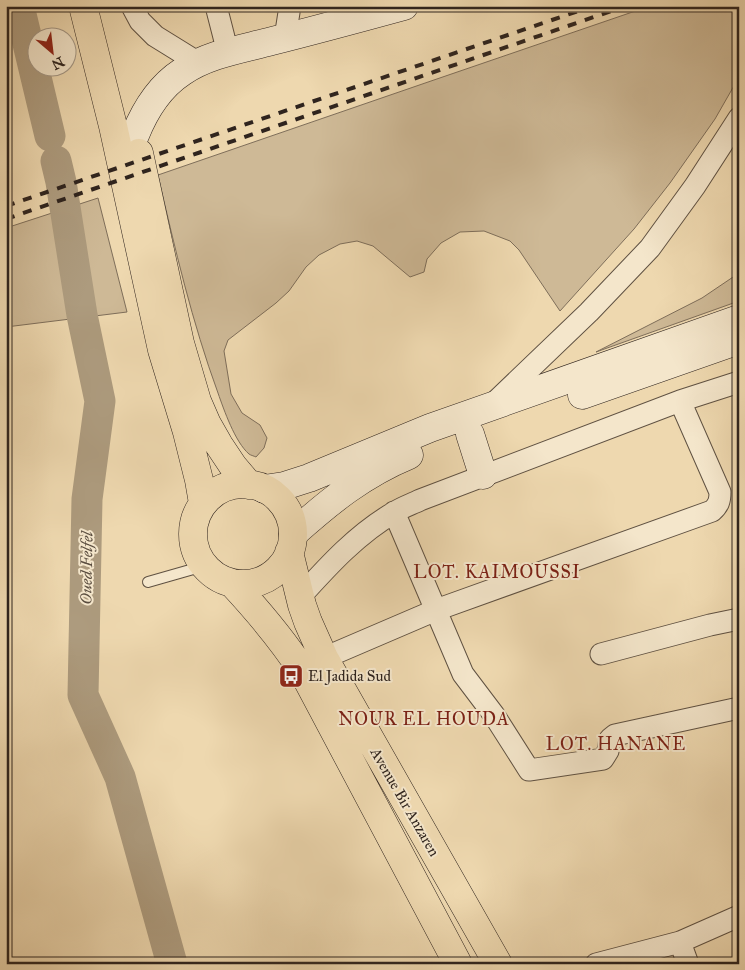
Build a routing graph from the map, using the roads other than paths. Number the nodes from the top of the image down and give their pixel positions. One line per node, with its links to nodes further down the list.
1 (83, 6): 20 (highway)
2 (101, 6): 11 (highway)
3 (132, 6): 9 (street)
4 (216, 6): 8 (street)
5 (290, 6): 7 (street)
6 (404, 6): 7 (main road)
7 (285, 38): 8 (main road)
8 (228, 53): 9 (main road)
9 (197, 62): 11 (main road)
10 (739, 118): 16 (street)
11 (135, 135): 19 (highway)
12 (739, 319): 16 (main road)
13 (739, 340): 17 (main road)
14 (739, 382): 15 (street)
15 (680, 401): 18 (street); 27 (street)
16 (490, 407): 19 (main road)
17 (470, 434): 18 (main road); 22 (main road)
18 (483, 475): 21 (street)
19 (256, 487): 20 (highway); 22 (highway)
20 (203, 503): 23 (highway)
21 (394, 512): 26 (street); 27 (street)
22 (291, 543): 25 (highway); 26 (highway, Avenue Bir Anzaren)
23 (204, 566): 24 (lane); 25 (highway)
24 (148, 582)
25 (232, 583): 34 (highway, Avenue Bir Anzaren)
26 (300, 597): 30 (highway, Avenue Bir Anzaren)
27 (436, 610): 30 (street); 31 (street)
28 (739, 619): 29 (street)
29 (601, 654)
30 (324, 658): 35 (highway, Avenue Bir Anzaren)
31 (739, 708)
32 (739, 916): 33 (street)
33 (680, 942): 36 (street); 37 (street)
34 (458, 964)
35 (498, 964)
36 (596, 964)
37 (688, 964)

